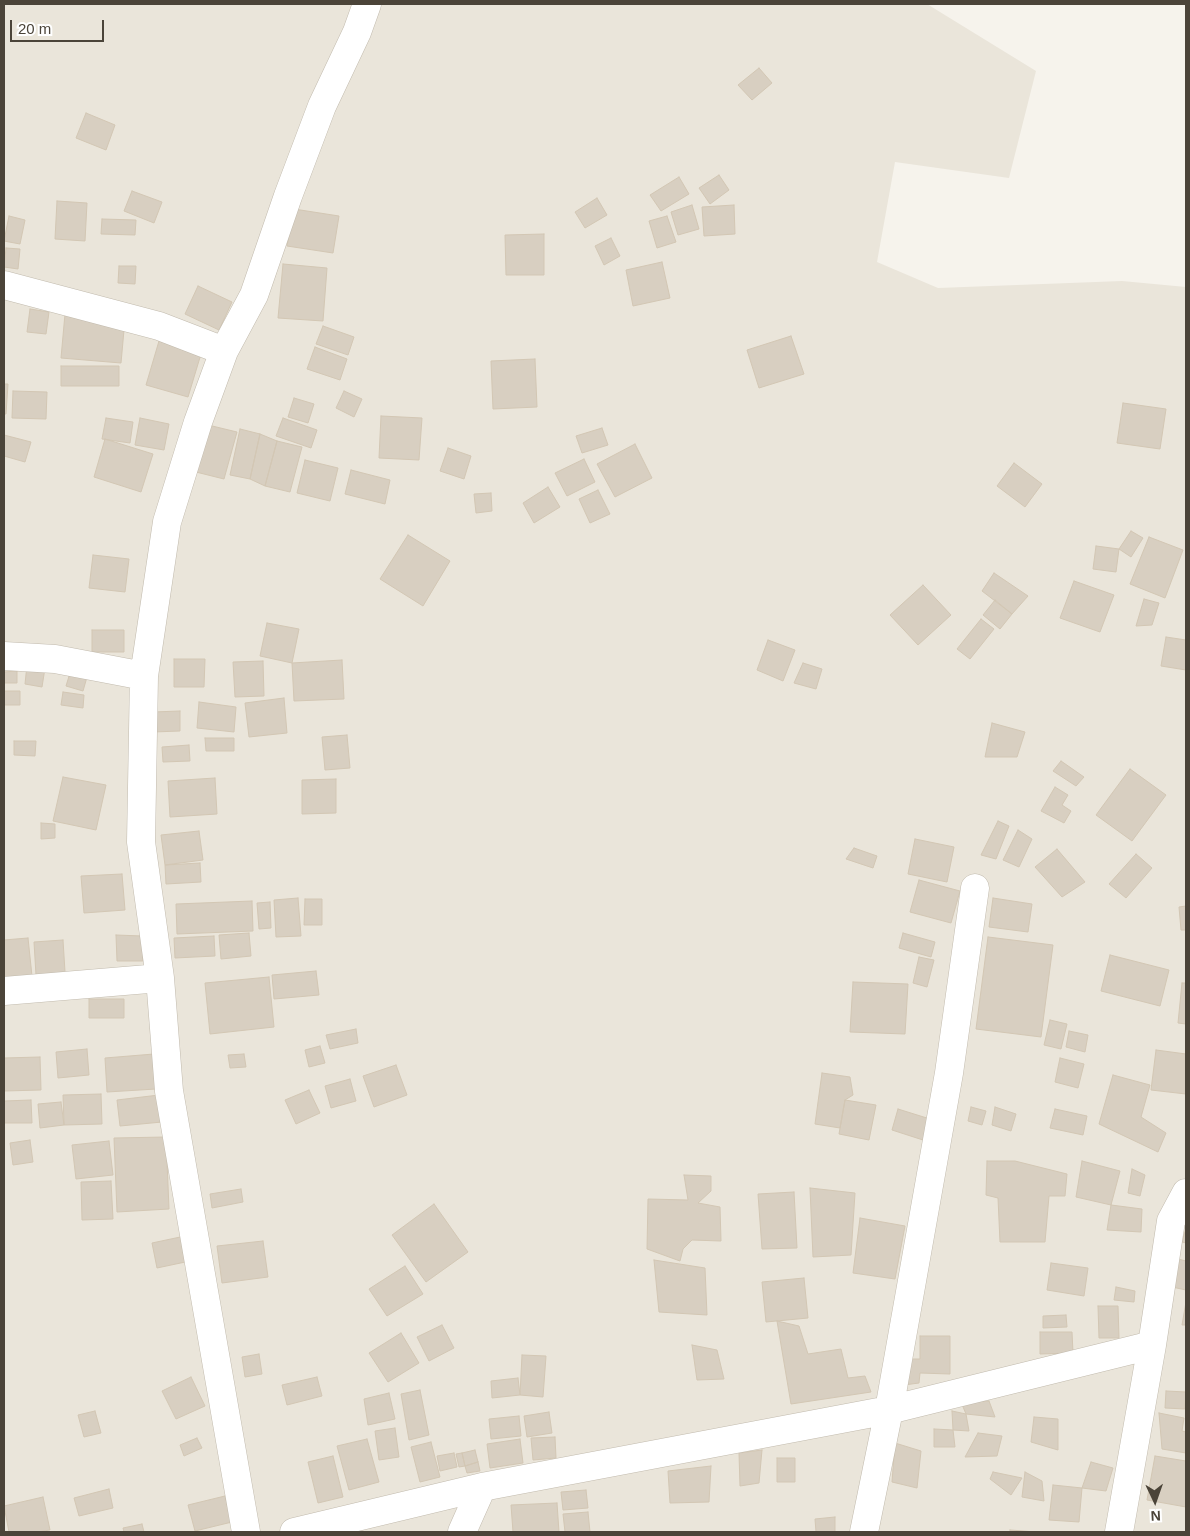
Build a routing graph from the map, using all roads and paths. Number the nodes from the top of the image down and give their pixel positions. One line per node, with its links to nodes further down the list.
1 (367, 4): 3 (street)
2 (4, 285): 3 (street)
3 (224, 350): 5 (street)
4 (4, 656): 5 (street)
5 (144, 676): 7 (street)
6 (974, 888): 11 (street)
7 (160, 978): 8 (street); 13 (street)
8 (4, 991)
9 (1186, 1193): 10 (street)
10 (1152, 1345): 11 (street); 17 (street)
11 (889, 1410): 12 (street); 16 (street)
12 (482, 1487): 14 (street); 15 (street)
13 (246, 1532)
14 (294, 1532)
15 (462, 1532)
16 (864, 1532)
17 (1119, 1532)

